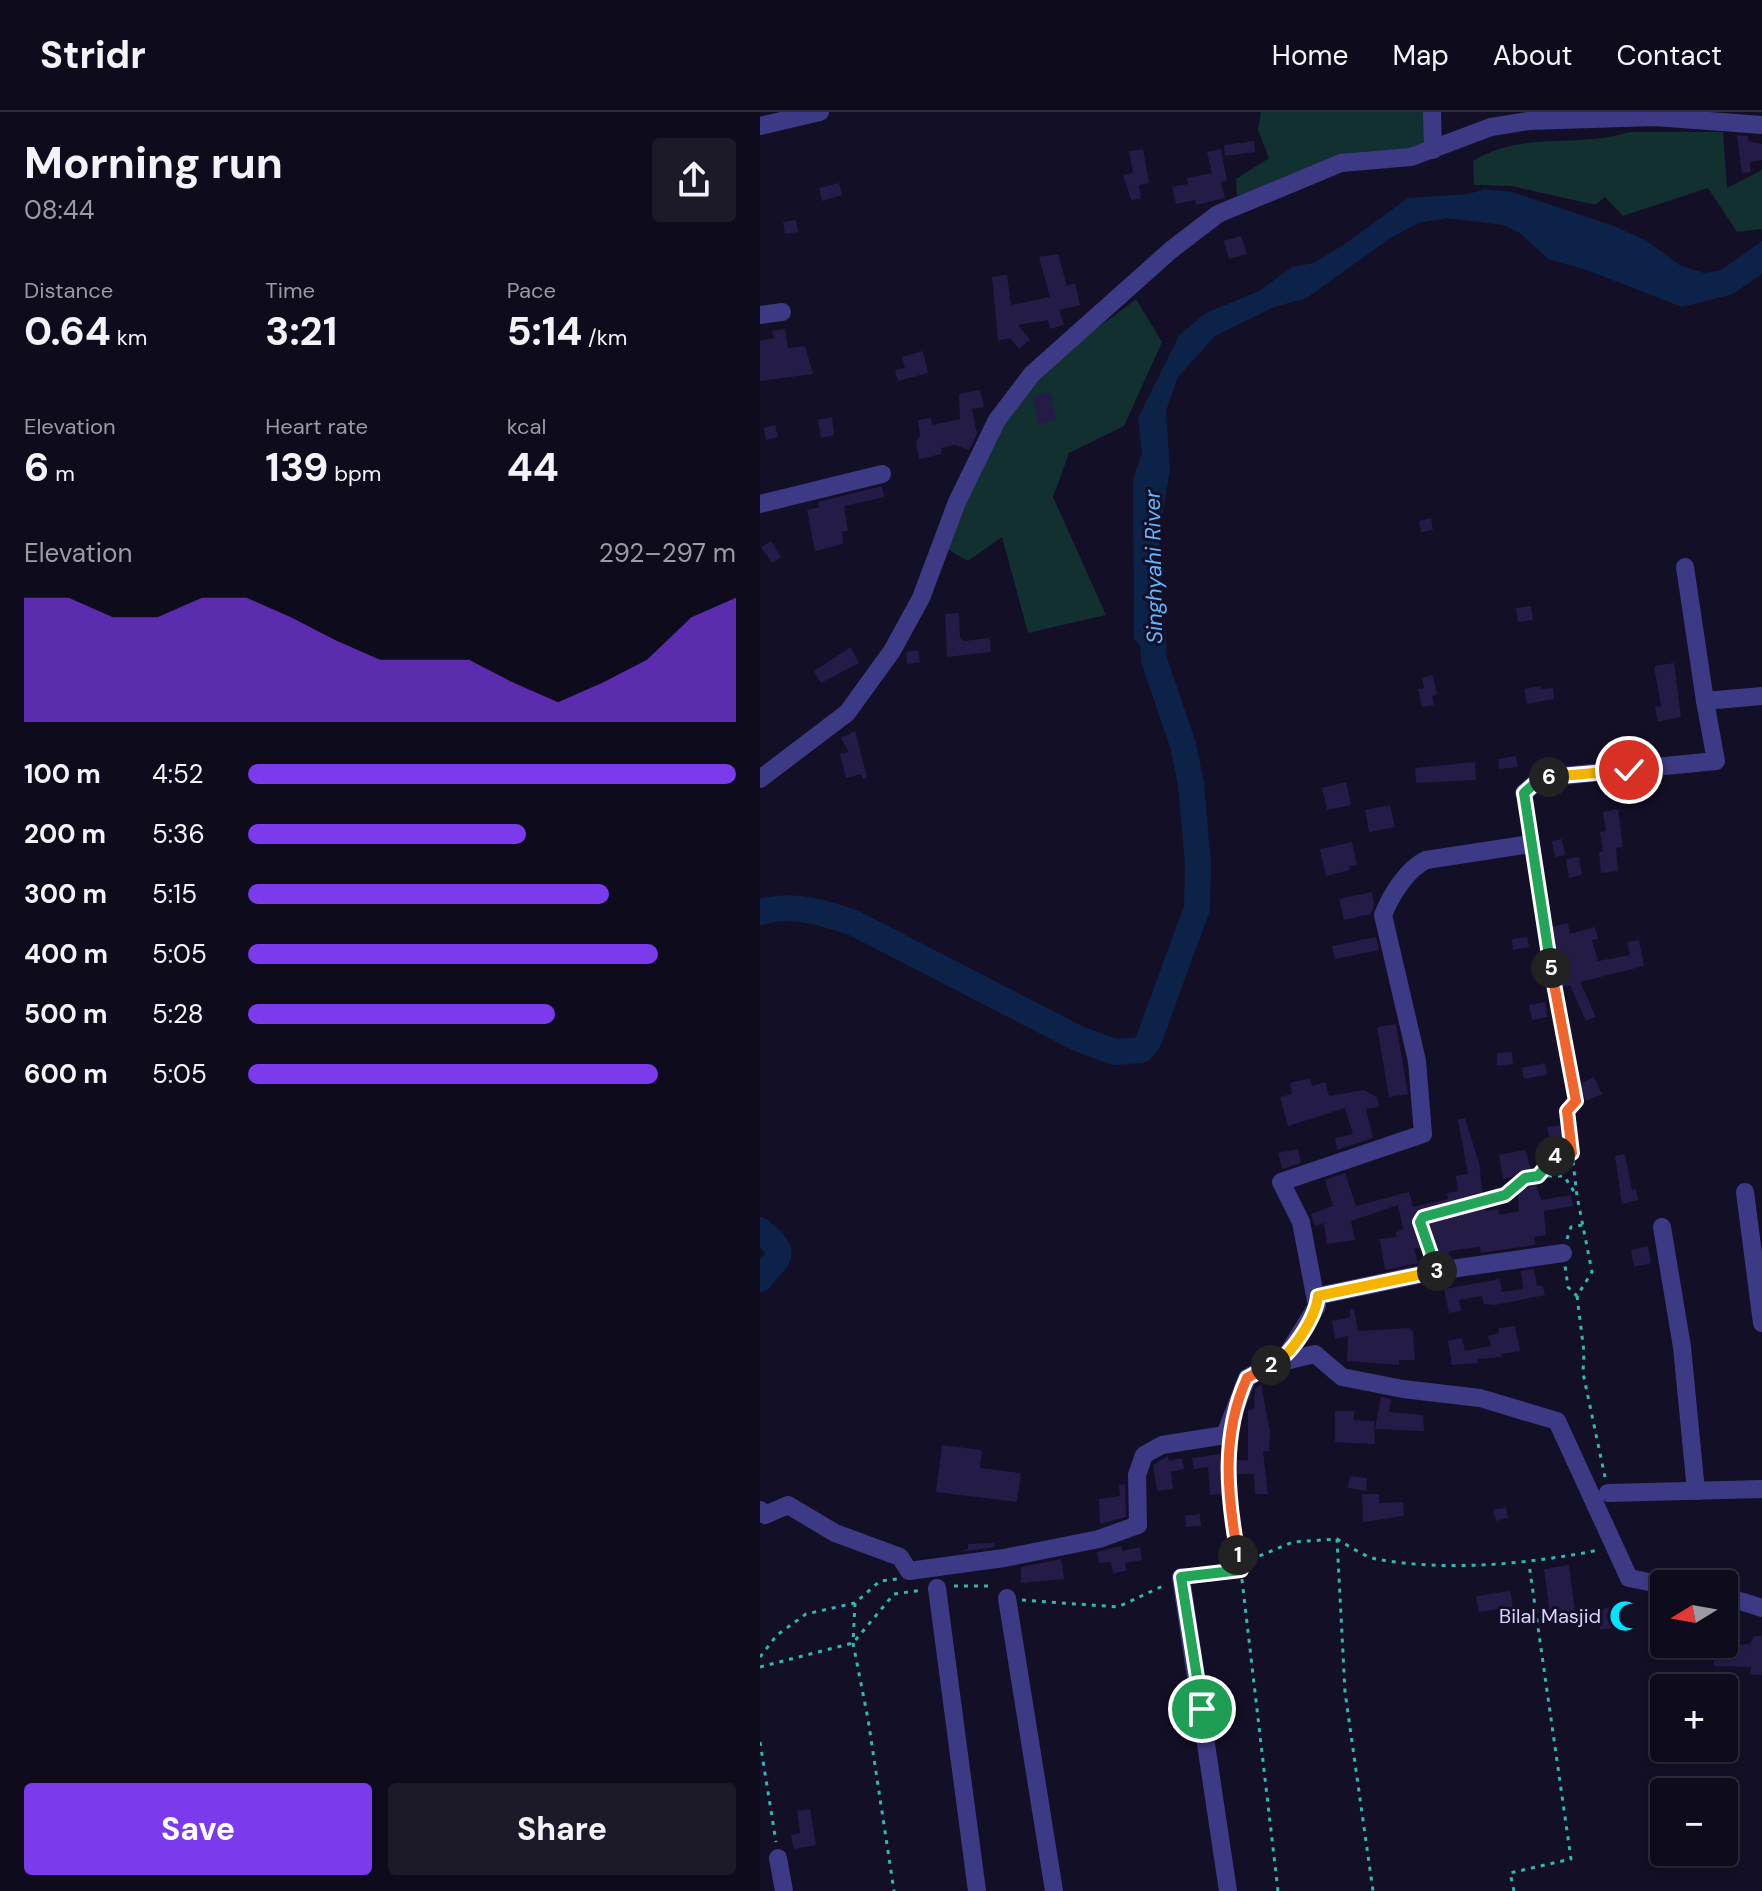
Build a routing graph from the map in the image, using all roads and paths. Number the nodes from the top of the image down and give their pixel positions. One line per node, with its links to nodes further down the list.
1 (820, 112): 4 (street)
2 (1432, 112): 5 (street)
3 (1762, 125): 5 (street)
4 (760, 126)
5 (1433, 150): 13 (street)
6 (782, 312): 7 (street)
7 (760, 315)
8 (882, 474): 9 (street)
9 (760, 504)
10 (1685, 567): 12 (street)
11 (1762, 696): 12 (street)
12 (1705, 701): 14 (street)
13 (760, 779)
14 (1524, 793): 15 (path)
15 (1530, 844): 16 (path); 24 (street)
16 (1572, 1153): 17 (path); 19 (path)
17 (1538, 1176): 19 (path); 23 (path)
18 (1745, 1192): 26 (street)
19 (1577, 1196): 20 (path)
20 (1583, 1225): 22 (path); 25 (path)
21 (1662, 1227): 30 (street)
22 (1563, 1253): 23 (street); 25 (path)
23 (1437, 1271): 24 (street)
24 (1318, 1296): 27 (street)
25 (1577, 1296): 31 (path)
26 (1762, 1323)
27 (1277, 1363): 28 (street); 34 (street)
28 (1231, 1422): 36 (street); 37 (path)
29 (1762, 1489): 30 (street)
30 (1696, 1491): 31 (street)
31 (1608, 1493)
32 (760, 1510): 36 (street)
33 (1337, 1539): 35 (path); 37 (path); 56 (path)
34 (1614, 1548): 35 (path); 39 (street)
35 (1529, 1564): 57 (path)
36 (924, 1570): 43 (path)
37 (1241, 1570): 38 (path); 55 (path)
38 (1181, 1577): 41 (path); 54 (street)
39 (1650, 1582)
40 (937, 1588): 41 (path); 45 (path); 52 (street)
41 (1007, 1598): 53 (street)
42 (1738, 1600): 44 (street)
43 (855, 1603): 45 (path); 46 (path)
44 (1762, 1608)
45 (853, 1643): 47 (path); 51 (path)
46 (760, 1657)
47 (760, 1667)
48 (760, 1742): 49 (path)
49 (778, 1858): 50 (street)
50 (784, 1891)
51 (894, 1891)
52 (977, 1891)
53 (1054, 1891)
54 (1228, 1891)
55 (1278, 1891)
56 (1373, 1891)
57 (1514, 1891)

